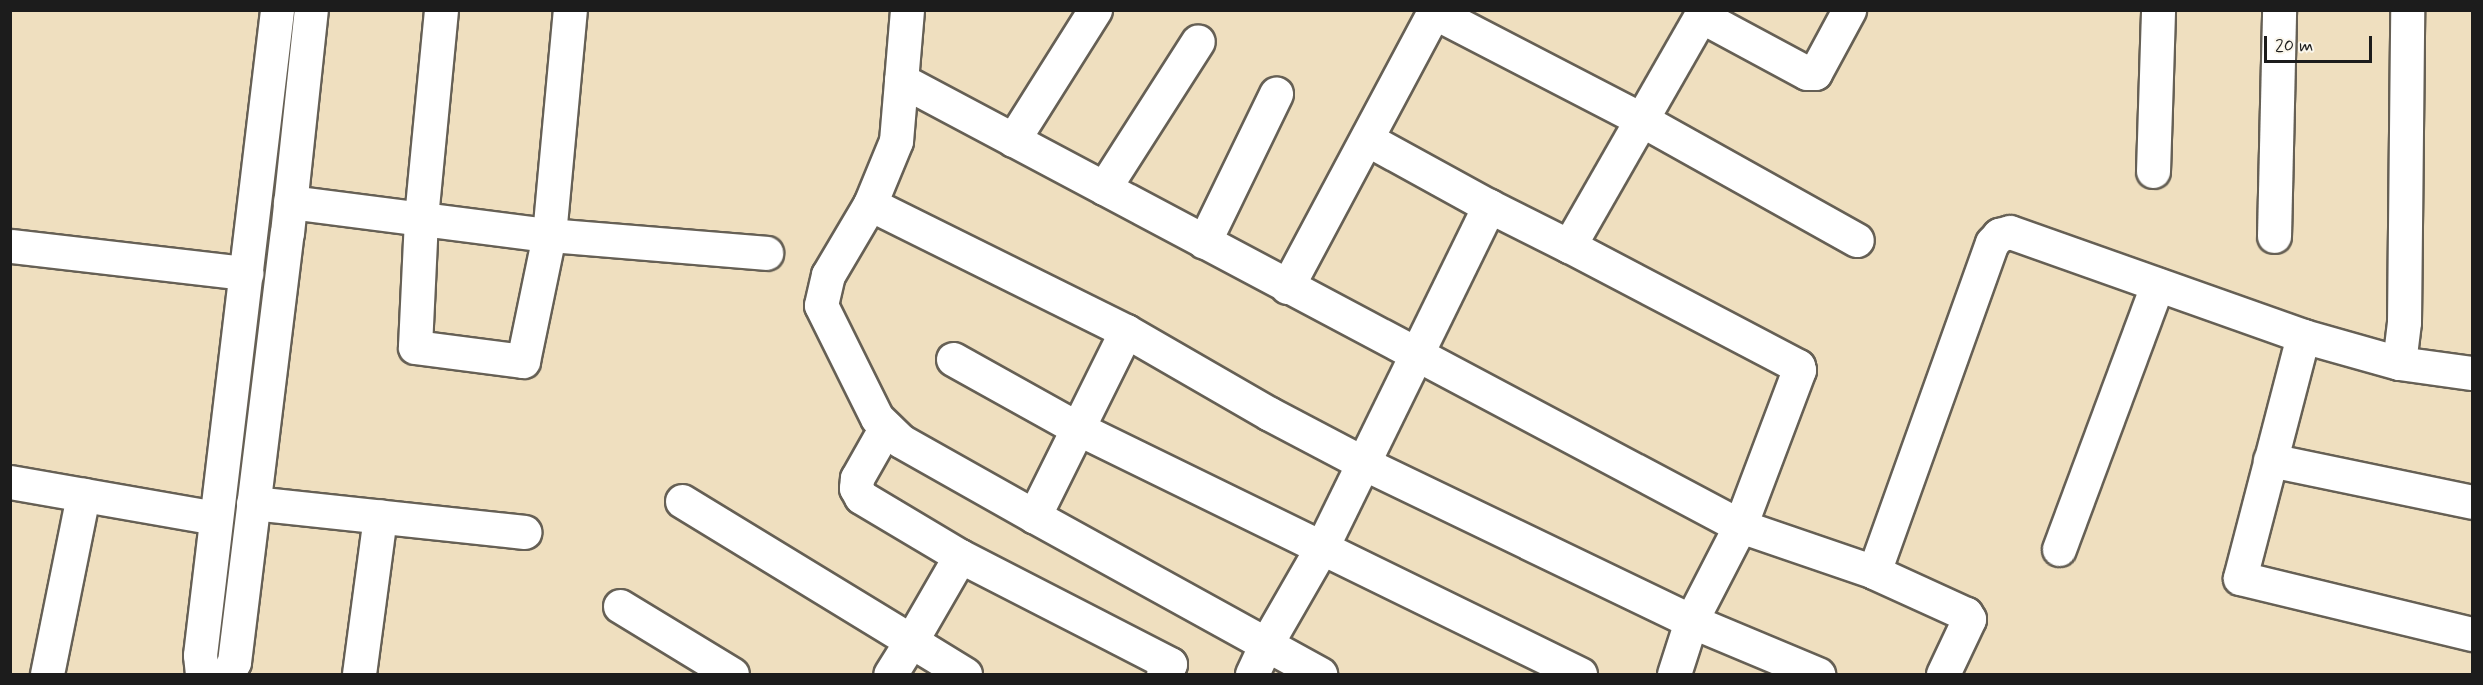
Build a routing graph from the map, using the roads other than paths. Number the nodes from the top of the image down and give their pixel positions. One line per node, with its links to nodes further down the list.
1 (277, 10): 32 (street)
2 (311, 10): 21 (street)
3 (441, 10): 24 (street)
4 (570, 10): 25 (street)
5 (907, 10): 14 (street)
6 (1095, 10): 18 (street)
7 (1849, 10): 12 (street)
8 (2158, 10): 19 (street)
9 (2279, 10): 26 (street)
10 (2407, 10): 39 (street)
11 (1435, 11): 16 (street); 17 (street)
12 (1703, 13): 16 (street)
13 (1198, 41): 20 (street)
14 (901, 80): 18 (street); 22 (street)
15 (1276, 94): 28 (street)
16 (1642, 120): 27 (street); 30 (street)
17 (1367, 139): 23 (street); 34 (street)
18 (1013, 140): 20 (street)
19 (2152, 171)
20 (1104, 188): 28 (street)
21 (291, 202): 24 (street); 49 (street)
22 (870, 204): 35 (street); 41 (street)
23 (1489, 207): 30 (street); 37 (street)
24 (421, 219): 25 (street); 25 (street)
25 (549, 235): 31 (street)
26 (2274, 236)
27 (1857, 240)
28 (1204, 242): 34 (street)
29 (12, 246): 32 (street)
30 (1569, 246): 53 (street)
31 (766, 253)
32 (246, 273): 52 (street)
33 (2157, 285): 36 (street); 56 (street); 58 (street)
34 (1287, 286): 37 (street)
35 (1126, 331): 42 (street); 44 (street)
36 (2303, 336): 39 (street); 43 (street)
37 (1418, 354): 44 (street); 53 (street)
38 (953, 359): 42 (street)
39 (2399, 363): 40 (street)
40 (2472, 373)
41 (886, 427): 51 (street); 57 (street)
42 (1077, 428): 51 (street); 55 (street)
43 (2270, 460): 48 (street); 61 (street)
44 (1363, 463): 55 (street); 60 (street)
45 (10, 482): 46 (street)
46 (83, 495): 52 (street); 65 (street)
47 (682, 501): 62 (street)
48 (2472, 502)
49 (253, 503): 50 (street); 67 (street)
50 (380, 516): 54 (street); 68 (street)
51 (1034, 516): 63 (street)
52 (216, 518): 66 (street)
53 (1740, 526): 58 (street); 60 (street)
54 (524, 532)
55 (1322, 547): 63 (street); 73 (street)
56 (2059, 549)
57 (960, 556): 62 (street); 64 (street)
58 (1874, 572): 76 (street)
59 (620, 606): 69 (street)
60 (1691, 621): 74 (street); 75 (street)
61 (2472, 634)
62 (910, 641): 70 (street); 71 (street)
63 (1258, 660): 72 (street)
64 (1173, 671)
65 (47, 675)
66 (202, 675)
67 (227, 675)
68 (359, 675)
69 (732, 675)
70 (890, 675)
71 (965, 675)
72 (1320, 675)
73 (1580, 675)
74 (1674, 675)
75 (1818, 675)
76 (1943, 675)

